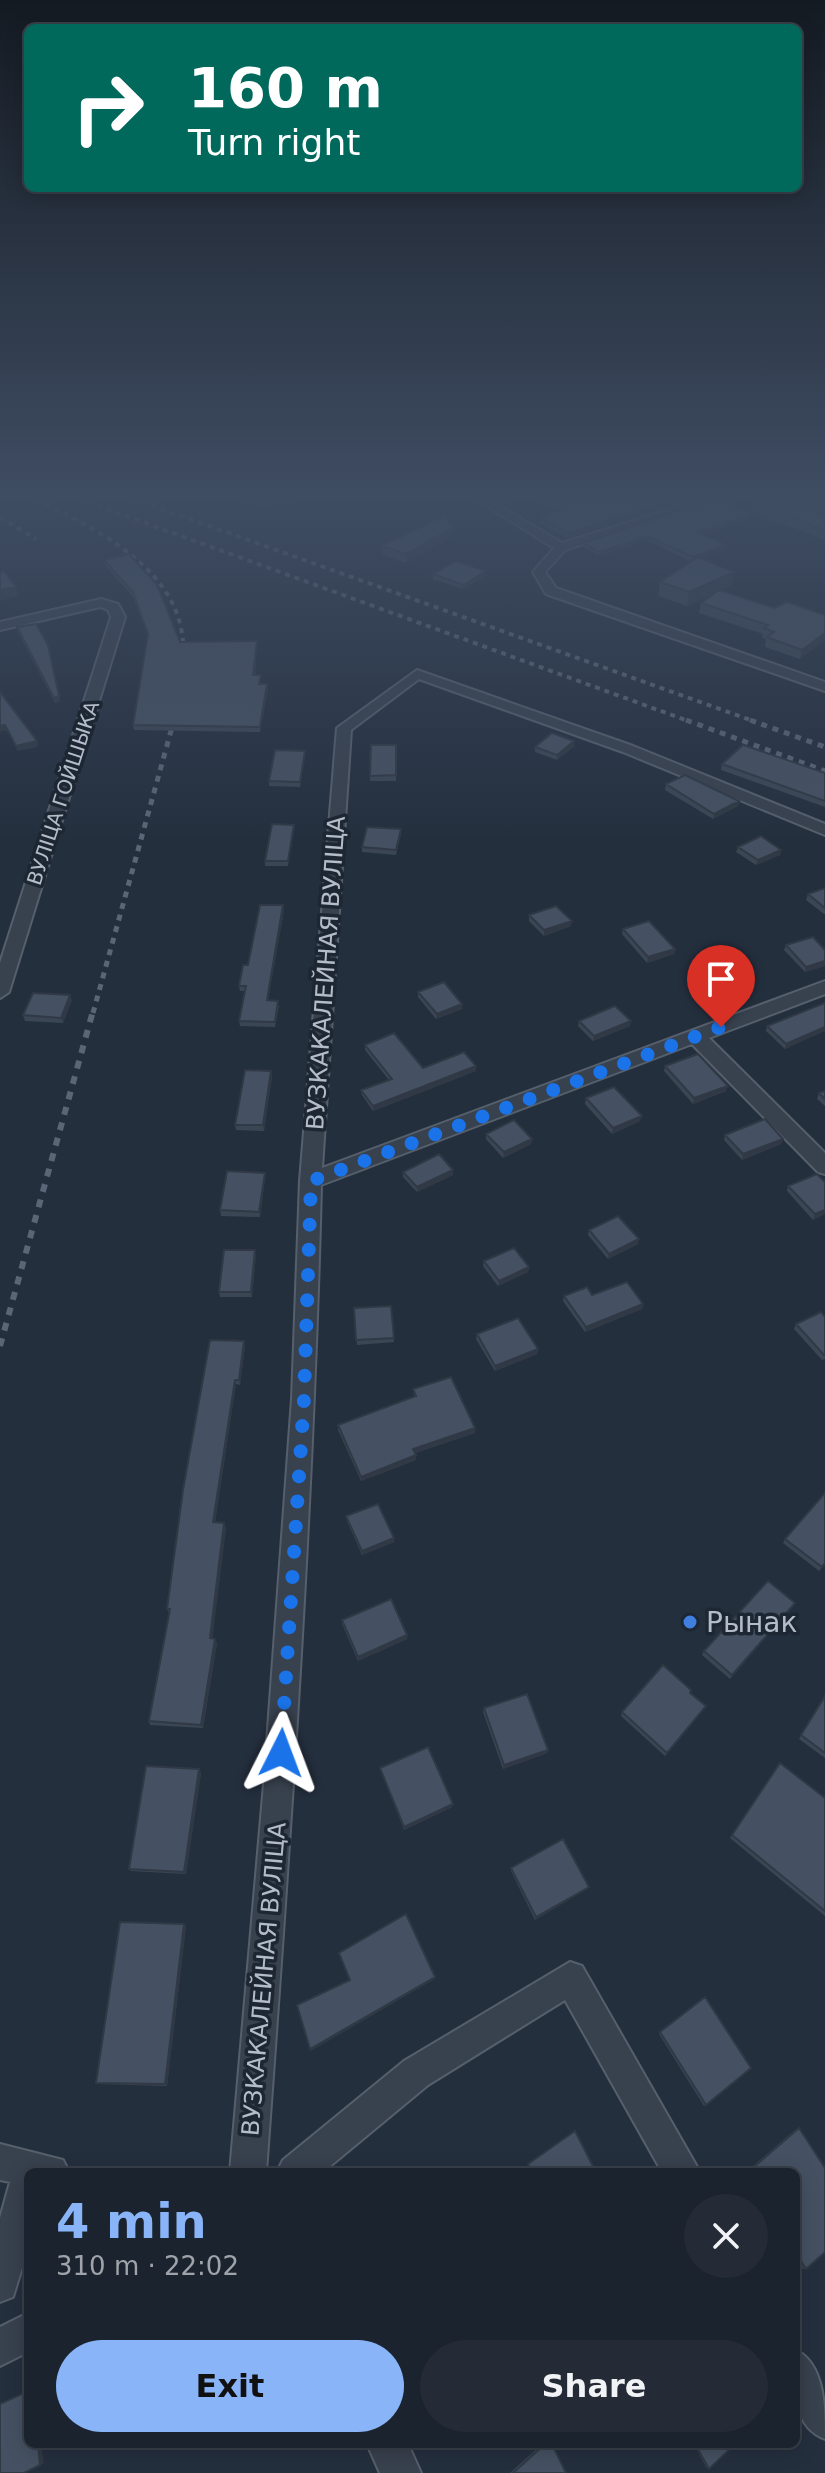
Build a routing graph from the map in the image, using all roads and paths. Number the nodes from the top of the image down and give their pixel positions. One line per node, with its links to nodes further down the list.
1 (68, 610): 4 (street, ВУЛІЦА ГОЙШЫКА)
2 (115, 610): 8 (street, ВУЛІЦА ГОЙШЫКА)
3 (606, 610): 5 (street)
4 (0, 626)
5 (825, 687)
6 (825, 830): 11 (street, ВУЗКАКАЛЕЙНАЯ ВУЛІЦА)
7 (825, 987): 9 (street)
8 (0, 992)
9 (695, 1036): 10 (street); 11 (street)
10 (825, 1166)
11 (311, 1181): 12 (street, ВУЗКАКАЛЕЙНАЯ ВУЛІЦА)
12 (248, 2168)
13 (300, 2168): 14 (street)
14 (680, 2168)
15 (24, 2187): 16 (street)
16 (0, 2284)
17 (24, 2334): 18 (street)
18 (0, 2347)
19 (800, 2376): 20 (street)
20 (825, 2420)
21 (389, 2448): 22 (street)
22 (401, 2473)

